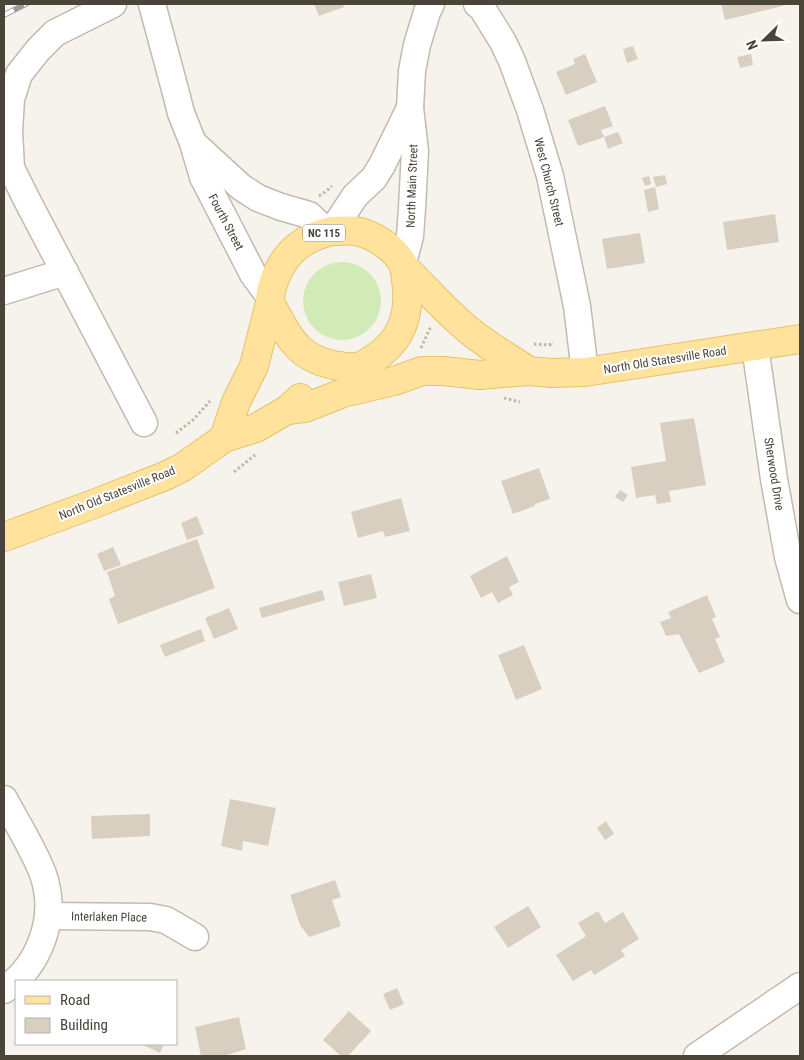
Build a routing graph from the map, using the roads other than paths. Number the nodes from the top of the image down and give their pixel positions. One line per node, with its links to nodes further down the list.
1 (113, 4): 9 (street)
2 (152, 4): 6 (street, Fourth Street)
3 (432, 4): 5 (street, North Main Street)
4 (477, 4): 17 (street, West Church Street)
5 (410, 108): 7 (street, North Main Street / NC 115); 8 (street, North Main Street)
6 (193, 143): 7 (street, Fourth Street); 11 (street, Fourth Street)
7 (329, 232): 8 (main road, NC 115); 11 (main road, NC 115)
8 (404, 265): 14 (main road); 16 (main road)
9 (65, 272): 10 (street); 19 (street)
10 (4, 291)
11 (270, 300): 14 (main road); 20 (main road, NC 115)
12 (800, 339): 13 (main road, North Old Statesville Road)
13 (754, 346): 17 (main road, North Old Statesville Road); 22 (street, Sherwood Drive)
14 (362, 365): 15 (main road, North Old Statesville Road); 18 (main road, North Old Statesville Road)
15 (420, 370): 16 (main road, North Old Statesville Road); 18 (main road, North Old Statesville Road)
16 (530, 372): 17 (main road, North Old Statesville Road)
17 (585, 372)
18 (288, 410): 20 (main road, North Old Statesville Road)
19 (144, 423)
20 (224, 438): 21 (main road, North Old Statesville Road)
21 (4, 537)
22 (800, 600)
23 (4, 799): 24 (street)
24 (48, 916): 25 (street, Interlaken Place); 26 (street)
25 (195, 937)
26 (17, 980)
27 (15, 983): 29 (street)
28 (800, 986): 30 (street)
29 (4, 990)
30 (697, 1056)

